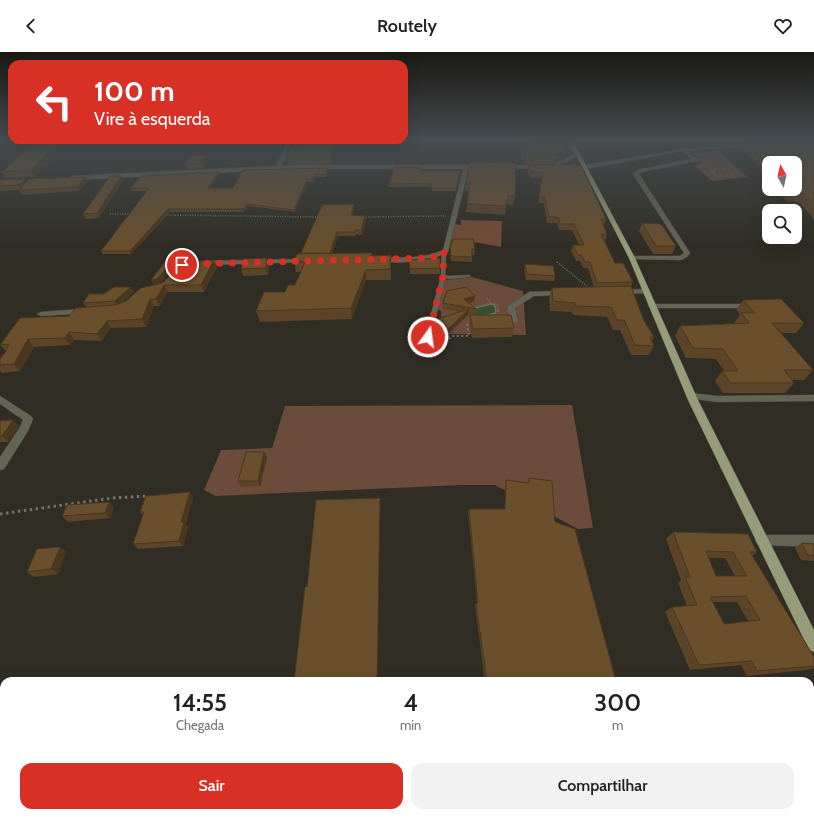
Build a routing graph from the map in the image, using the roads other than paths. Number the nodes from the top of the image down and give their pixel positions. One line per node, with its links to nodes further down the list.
1 (137, 175): 5 (street)
2 (464, 175): 6 (street)
3 (589, 175): 7 (main road)
4 (636, 175): 7 (street)
5 (67, 178)
6 (444, 252): 8 (street); 11 (lane)
7 (632, 258): 13 (main road)
8 (373, 259)
9 (318, 260): 10 (street)
10 (192, 264)
11 (443, 276): 12 (lane); 21 (lane)
12 (469, 276)
13 (646, 291): 14 (street); 16 (main road)
14 (594, 292)
15 (571, 293): 20 (street)
16 (652, 306): 17 (street); 22 (main road)
17 (764, 306)
18 (96, 310): 19 (street)
19 (41, 314)
20 (514, 322)
21 (441, 341)
22 (691, 396): 23 (street); 26 (main road)
23 (814, 398)
24 (0, 399): 25 (street)
25 (0, 466)
26 (761, 540): 27 (street); 28 (main road)
27 (814, 541)
28 (814, 645)

